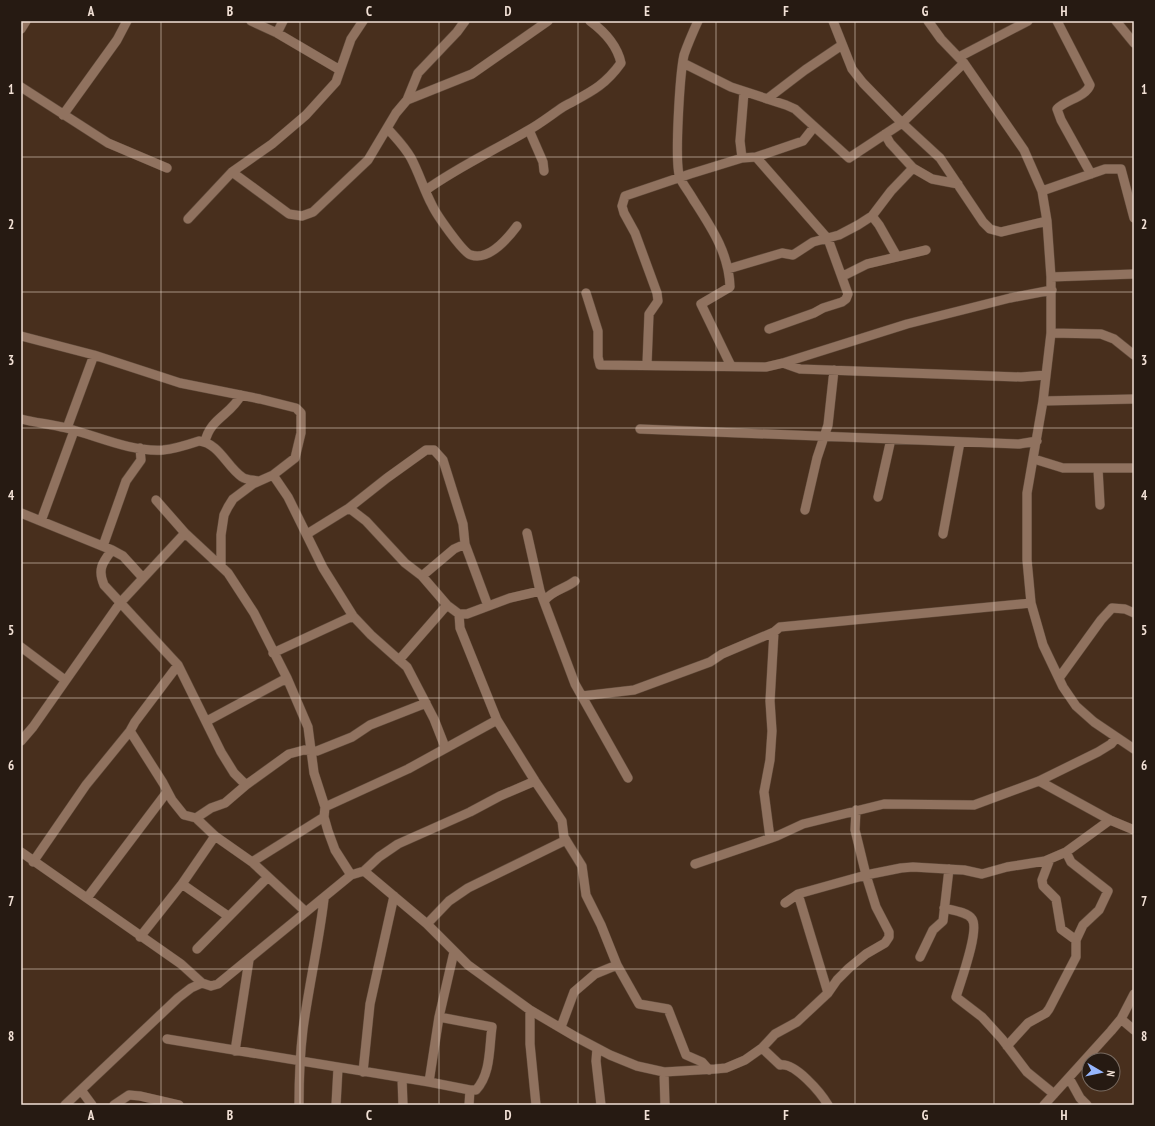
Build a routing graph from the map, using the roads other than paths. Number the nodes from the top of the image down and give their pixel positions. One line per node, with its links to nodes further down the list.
1 (26, 21): 15 (street)
2 (127, 21): 26 (street)
3 (251, 21): 16 (street)
4 (283, 21): 16 (street)
5 (363, 21): 21 (street)
6 (465, 21): 25 (street)
7 (548, 21): 25 (street)
8 (590, 21): 30 (street)
9 (698, 21): 20 (street)
10 (833, 21): 18 (street)
11 (928, 21): 19 (street)
12 (1028, 21): 19 (street)
13 (1057, 21): 38 (street)
14 (1116, 21): 17 (street)
15 (21, 30)
16 (277, 33): 21 (street)
17 (1134, 43)
18 (842, 45): 24 (street); 27 (street)
19 (962, 60): 27 (street); 42 (street)
20 (683, 63): 23 (street); 39 (street)
21 (340, 70): 37 (street)
22 (21, 87): 26 (street)
23 (744, 92): 24 (street); 33 (street)
24 (767, 99): 28 (street)
25 (407, 100): 29 (street)
26 (63, 116): 34 (street)
27 (902, 123): 31 (street); 40 (street)
28 (814, 127): 31 (street); 32 (street)
29 (388, 129): 37 (street); 41 (street)
30 (529, 130): 36 (street); 41 (street)
31 (885, 134): 35 (street)
32 (756, 157): 33 (street); 48 (street)
33 (742, 158): 39 (street)
34 (167, 168)
35 (913, 168): 40 (street); 43 (street)
36 (544, 171)
37 (232, 172): 45 (street)
38 (1091, 174): 42 (street); 44 (street)
39 (680, 178): 51 (street); 63 (street)
40 (958, 184): 46 (street)
41 (426, 190): 47 (street)
42 (1042, 191): 46 (street)
43 (872, 216): 48 (street); 50 (street)
44 (1134, 218)
45 (188, 219)
46 (1048, 221): 54 (street)
47 (517, 226)
48 (828, 239): 51 (street); 53 (street)
49 (926, 250): 50 (street)
50 (896, 256): 53 (street)
51 (728, 269): 64 (street)
52 (1134, 274): 54 (street)
53 (843, 276): 57 (street)
54 (1051, 277): 55 (street)
55 (1052, 290): 58 (street); 62 (street)
56 (586, 292): 63 (street)
57 (769, 329)
58 (1051, 333): 61 (street); 66 (street)
59 (21, 336): 60 (street)
60 (94, 355): 67 (street); 71 (street)
61 (1134, 355)
62 (783, 363): 64 (street); 65 (street)
63 (647, 364): 64 (street)
64 (731, 366)
65 (834, 370): 66 (street); 73 (street)
66 (1046, 375): 69 (street)
67 (241, 395): 76 (street); 83 (street)
68 (1134, 399): 69 (street)
69 (1043, 401): 75 (street)
70 (21, 419): 71 (street)
71 (71, 429): 78 (street); 92 (street)
72 (640, 429): 73 (street)
73 (824, 437): 74 (street); 90 (street)
74 (891, 439): 77 (street); 86 (street)
75 (1037, 441): 77 (street); 79 (street)
76 (205, 442): 78 (street); 82 (street)
77 (960, 442): 96 (street)
78 (140, 448): 98 (street)
79 (1034, 459): 81 (street); 107 (street)
80 (1134, 468): 81 (street)
81 (1098, 469): 88 (street)
82 (239, 475): 84 (street); 85 (street)
83 (273, 475): 84 (street); 95 (street)
84 (258, 481): 85 (street)
85 (236, 497): 100 (street)
86 (878, 497)
87 (156, 500): 93 (street)
88 (1100, 505)
89 (349, 508): 95 (street); 97 (street); 101 (street)
90 (805, 510)
91 (21, 513): 92 (street)
92 (41, 521): 98 (street)
93 (186, 533): 100 (street); 102 (street)
94 (527, 533): 104 (street)
95 (307, 534): 112 (street)
96 (943, 534)
97 (465, 544): 101 (street); 109 (street)
98 (103, 546): 99 (street)
99 (112, 550): 102 (street); 106 (street)
100 (221, 566): 115 (street)
101 (422, 576): 108 (street)
102 (143, 578): 106 (street)
103 (575, 581): 105 (street)
104 (540, 591): 105 (street); 109 (street)
105 (545, 600): 121 (street)
106 (120, 603): 117 (street); 120 (street)
107 (1031, 603): 113 (street); 119 (street)
108 (448, 605): 111 (street); 116 (street)
109 (488, 606): 111 (street)
110 (1134, 613): 119 (street)
111 (459, 614): 123 (street)
112 (353, 616): 115 (street); 116 (street)
113 (774, 632): 121 (street); 143 (street)
114 (21, 647): 120 (street)
115 (273, 653): 118 (street)
116 (399, 660): 122 (street)
117 (178, 665): 124 (street); 125 (street)
118 (287, 678): 124 (street); 130 (street)
119 (1059, 678): 126 (street)
120 (65, 680): 127 (street)
121 (582, 696): 131 (street)
122 (426, 703): 128 (street); 130 (street)
123 (497, 720): 128 (street); 132 (street)
124 (207, 721): 134 (street)
125 (130, 731): 135 (street); 148 (street)
126 (1116, 738): 129 (street); 133 (street)
127 (21, 741)
128 (445, 747): 136 (street)
129 (1134, 749)
130 (312, 751): 134 (street); 136 (street)
131 (628, 778)
132 (535, 781): 144 (street); 152 (street)
133 (1040, 781): 137 (street); 140 (street)
134 (246, 785): 139 (street)
135 (166, 792): 139 (street); 159 (street)
136 (325, 807): 138 (street)
137 (856, 810): 143 (street); 154 (street)
138 (324, 817): 149 (street); 153 (street)
139 (196, 818): 142 (street)
140 (1110, 820): 141 (street); 146 (street)
141 (1134, 830)
142 (214, 836): 149 (street); 156 (street)
143 (770, 838): 150 (street)
144 (566, 840): 165 (street); 172 (street)
145 (21, 852): 148 (street)
146 (1066, 852): 147 (street); 167 (street)
147 (1050, 859): 151 (street); 167 (street)
148 (33, 862): 159 (street)
149 (252, 862): 155 (street)
150 (695, 864)
151 (949, 869): 154 (street); 162 (street)
152 (364, 871): 153 (street); 158 (street)
153 (351, 875): 160 (street)
154 (866, 875): 157 (street); 174 (street)
155 (268, 877): 163 (street); 164 (street)
156 (182, 884): 164 (street); 166 (street)
157 (798, 894): 161 (street); 174 (street)
158 (394, 896): 165 (street); 189 (street)
159 (87, 898): 166 (street)
160 (324, 899): 163 (street); 186 (street)
161 (786, 903)
162 (944, 908): 170 (street); 182 (street)
163 (306, 912): 171 (street)
164 (228, 916): 168 (street)
165 (427, 924): 169 (street)
166 (140, 937): 173 (street)
167 (1076, 940): 182 (street)
168 (197, 949)
169 (454, 952): 176 (street); 177 (street)
170 (920, 957)
171 (249, 960): 173 (street); 185 (street)
172 (617, 965): 179 (street); 188 (street)
173 (202, 983): 194 (street)
174 (828, 993): 184 (street)
175 (1134, 994): 178 (street)
176 (530, 1010): 179 (street); 205 (street)
177 (439, 1017): 193 (street); 195 (street)
178 (1121, 1018): 180 (street); 192 (street)
179 (561, 1027): 183 (street)
180 (1134, 1030)
181 (167, 1039): 185 (street)
182 (1007, 1046): 196 (street)
183 (597, 1048): 190 (street); 206 (street)
184 (762, 1048): 188 (street); 208 (street)
185 (235, 1051): 186 (street)
186 (300, 1062): 187 (street); 201 (street)
187 (338, 1068): 189 (street); 202 (street)
188 (709, 1070): 190 (street)
189 (363, 1072): 191 (street)
190 (664, 1072): 207 (street)
191 (402, 1078): 193 (street); 203 (street)
192 (1069, 1078): 196 (street); 210 (street)
193 (430, 1082): 195 (street)
194 (81, 1090): 197 (street); 198 (street)
195 (470, 1090): 204 (street)
196 (1054, 1094): 209 (street)
197 (64, 1105)
198 (92, 1105)
199 (114, 1105): 200 (street)
200 (177, 1105)
201 (299, 1105)
202 (336, 1105)
203 (403, 1105)
204 (469, 1105)
205 (536, 1105)
206 (601, 1105)
207 (665, 1105)
208 (828, 1105)
209 (1044, 1105)
210 (1087, 1105)

